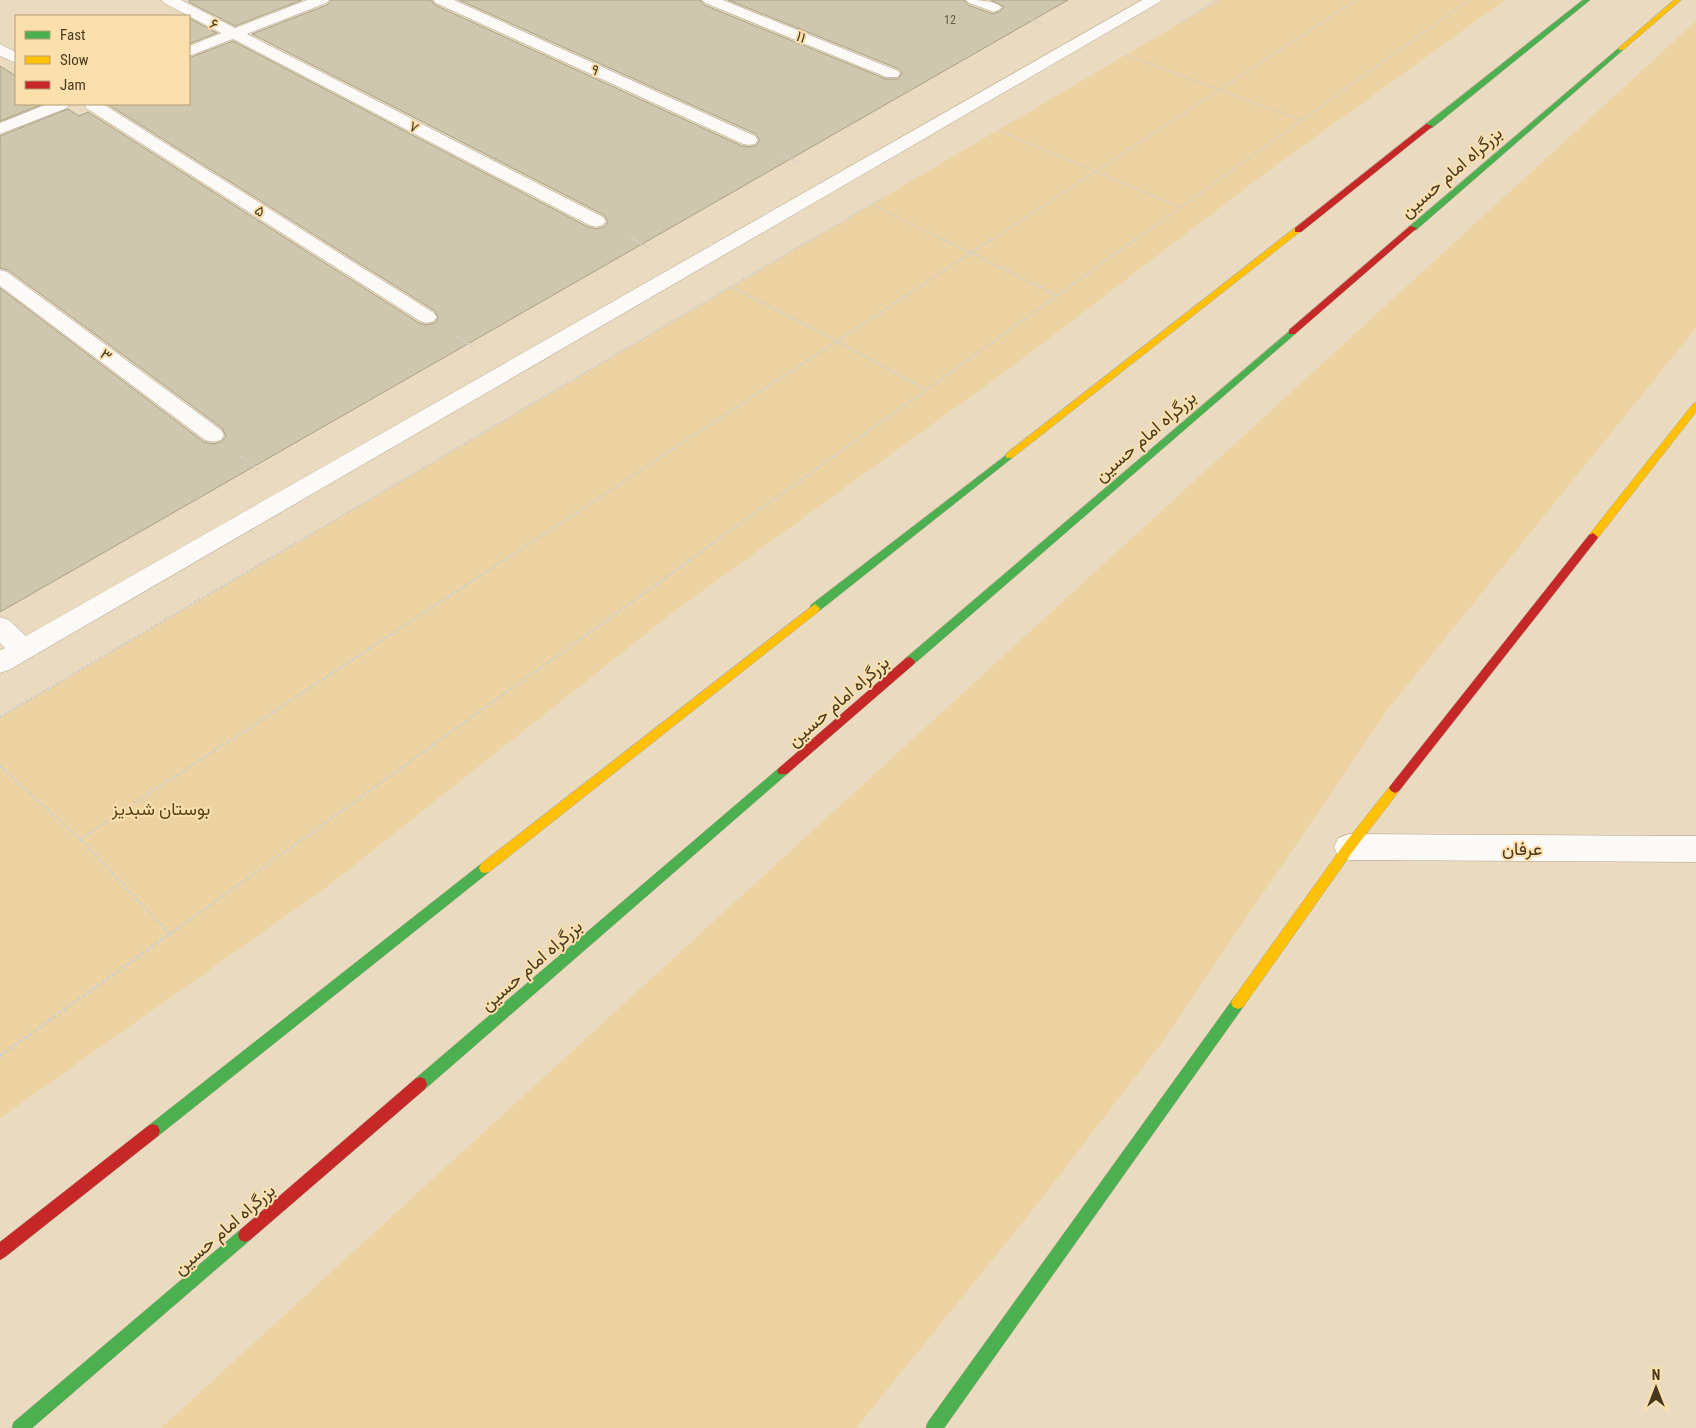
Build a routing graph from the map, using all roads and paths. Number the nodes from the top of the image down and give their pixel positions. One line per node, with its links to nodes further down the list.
1 (169, 0): 14 (street, ۶)
2 (321, 0): 14 (street)
3 (441, 0): 27 (street, ۹)
4 (710, 0): 20 (street, ۱۱)
5 (974, 0): 12 (street)
6 (1153, 0): 15 (street)
7 (1218, 0): 13 (path)
8 (1356, 0): 21 (path)
9 (1469, 0): 24 (path)
10 (1587, 0): 56 (main road)
11 (1678, 0): 57 (main road, بزرگراه امام حسین)
12 (994, 7): 15 (path)
13 (1176, 25)
14 (232, 33): 18 (street); 33 (street, ۷)
15 (1085, 39): 29 (street)
16 (0, 49): 19 (street)
17 (1134, 50): 21 (path)
18 (190, 51)
19 (15, 57)
20 (892, 74)
21 (1220, 89): 24 (path); 28 (path)
22 (59, 105): 26 (street)
23 (94, 105): 39 (street, ۵)
24 (1302, 120): 32 (path)
25 (1006, 125): 28 (path)
26 (0, 129)
27 (749, 140): 29 (path)
28 (1095, 172): 32 (path); 34 (path)
29 (839, 180): 35 (street)
30 (889, 194): 31 (path)
31 (872, 204): 34 (path); 37 (path)
32 (1180, 208): 38 (path)
33 (596, 221): 35 (path)
34 (970, 253): 38 (path); 40 (path)
35 (688, 267): 41 (street)
36 (0, 276): 44 (street, ۳)
37 (732, 287): 40 (path); 49 (path)
38 (1058, 296): 42 (path)
39 (427, 318): 41 (path)
40 (837, 341): 42 (path); 51 (path)
41 (510, 370): 45 (street)
42 (926, 390): 54 (path)
43 (1695, 409): 52 (main road)
44 (212, 435): 45 (path)
45 (292, 495): 47 (street)
46 (0, 627): 47 (street)
47 (23, 649): 48 (street)
48 (0, 663)
49 (0, 717)
50 (0, 766): 51 (path)
51 (80, 839): 54 (path)
52 (1349, 847): 53 (street, عرفان); 58 (main road)
53 (1696, 849)
54 (170, 934): 55 (path)
55 (0, 1056)
56 (0, 1252)
57 (20, 1428)
58 (934, 1428)

